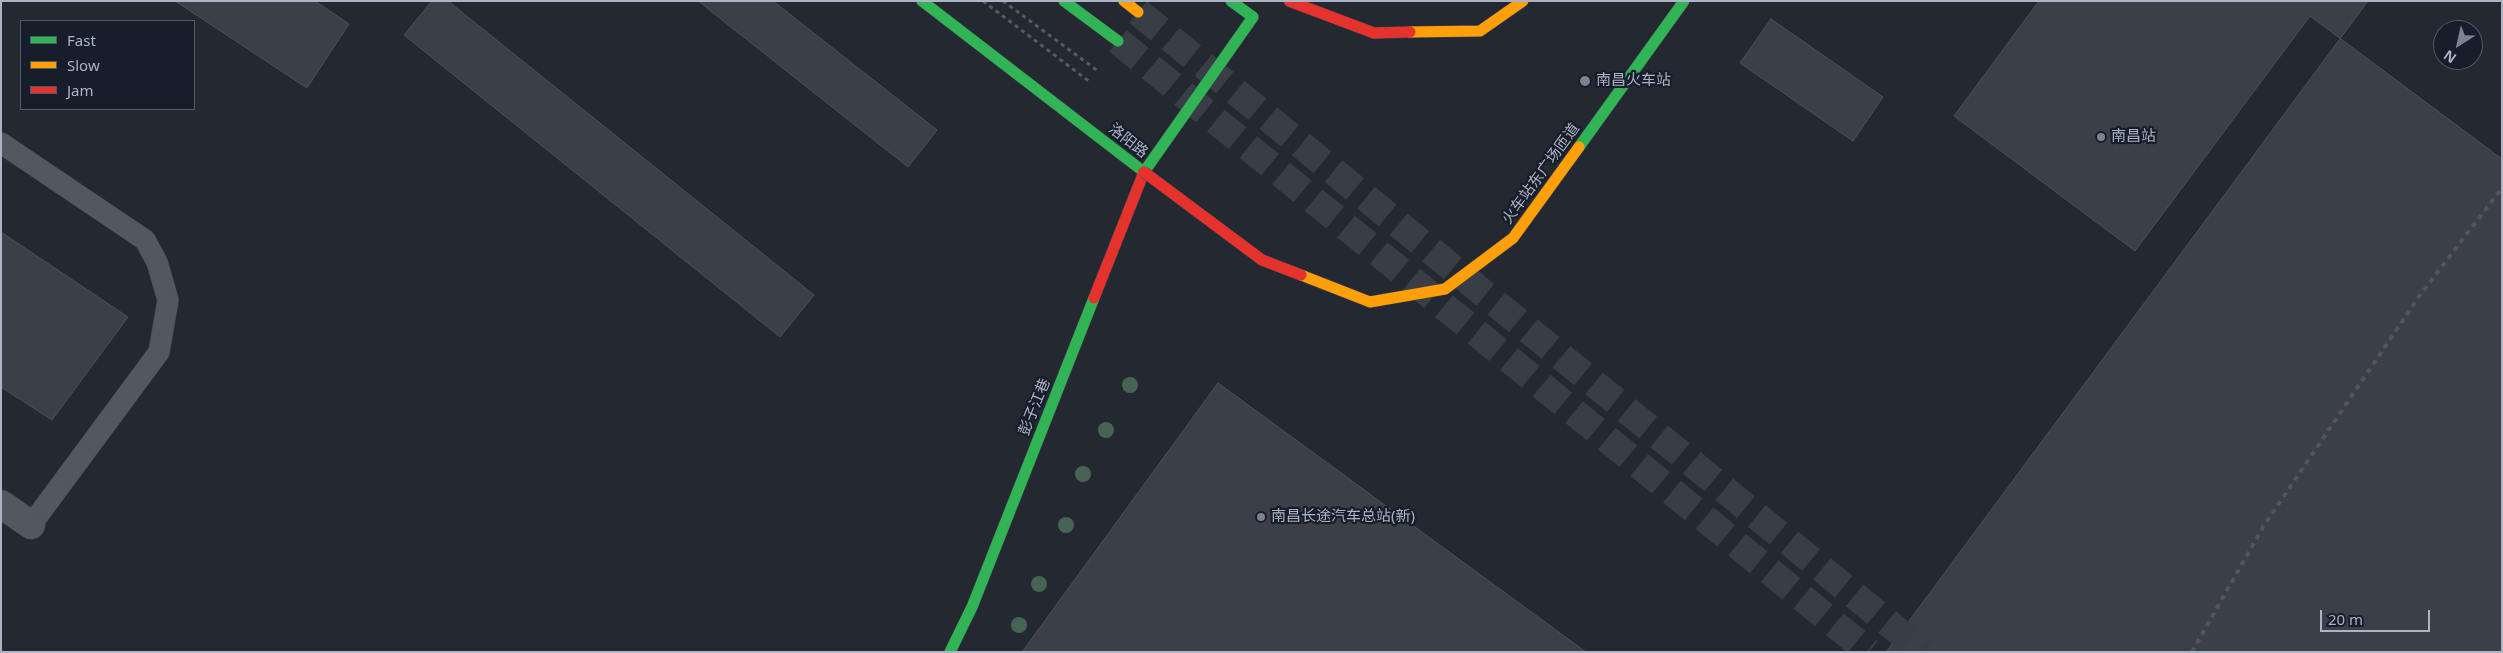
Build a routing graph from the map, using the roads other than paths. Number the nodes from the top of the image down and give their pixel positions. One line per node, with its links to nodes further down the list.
1 (922, 1): 13 (main road, 洛阳路)
2 (1064, 1): 11 (main road)
3 (1124, 1): 9 (main road)
4 (1231, 1): 10 (main road)
5 (1258, 1): 10 (main road, 洛阳路)
6 (1289, 1): 7 (main road, bridge)
7 (1523, 1)
8 (1684, 1): 13 (main road, 火车站东广场匝道, bridge)
9 (1138, 12)
10 (1253, 17): 13 (main road, 洛阳路)
11 (1118, 41)
12 (1, 143): 15 (lane)
13 (1144, 172): 16 (main road, 彭子江巷)
14 (1, 504): 15 (street)
15 (31, 526)
16 (950, 652)

